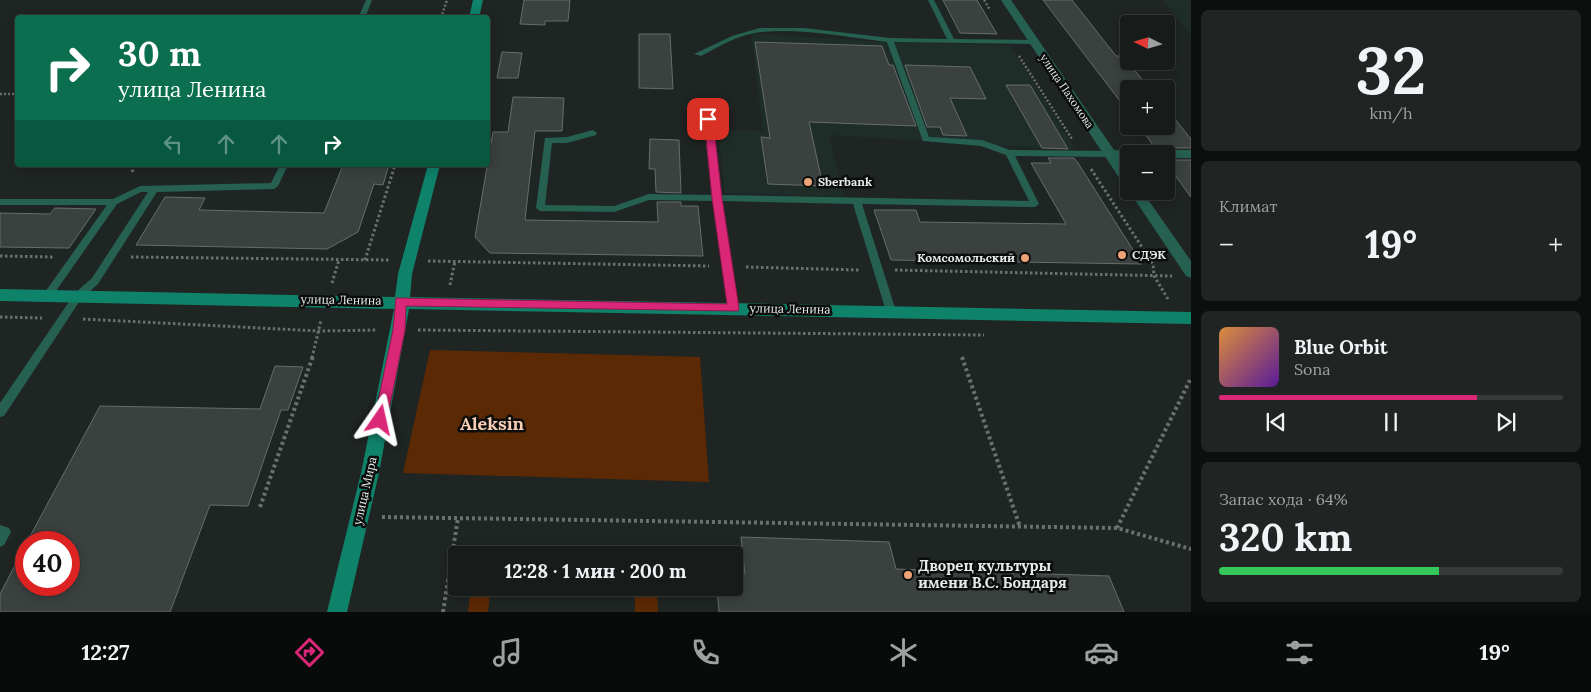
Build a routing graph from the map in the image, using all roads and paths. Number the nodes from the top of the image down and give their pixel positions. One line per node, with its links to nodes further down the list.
1 (369, 0): 6 (lane)
2 (447, 0): 7 (path)
3 (478, 0): 8 (street)
4 (931, 0): 10 (lane)
5 (1006, 0): 11 (street, улица Пахомова)
6 (362, 15)
7 (442, 15)
8 (475, 15)
9 (890, 40): 10 (lane); 12 (lane); 17 (lane)
10 (952, 41): 11 (lane)
11 (1034, 42): 18 (street, улица Пахомова)
12 (698, 54)
13 (0, 94): 14 (path)
14 (15, 94)
15 (708, 119): 27 (lane)
16 (593, 133): 27 (lane)
17 (1008, 153): 18 (lane); 31 (lane)
18 (1110, 154): 19 (street); 25 (street, улица Пахомова)
19 (1120, 154)
20 (1175, 154): 21 (street)
21 (1191, 154)
22 (283, 167): 26 (lane)
23 (394, 167): 36 (path)
24 (433, 167): 37 (street, улица Мира)
25 (1120, 169)
26 (154, 188): 30 (lane); 33 (lane)
27 (717, 198): 31 (lane); 38 (lane)
28 (1141, 200): 40 (street)
29 (0, 202): 30 (lane)
30 (114, 202): 34 (lane)
31 (857, 202): 39 (lane)
32 (0, 256): 34 (path)
33 (111, 257): 35 (path); 43 (lane)
34 (75, 258): 42 (lane)
35 (340, 260): 36 (path); 44 (path)
36 (365, 260): 37 (path)
37 (408, 260): 38 (path); 45 (street, улица Мира)
38 (727, 267): 39 (path); 46 (lane)
39 (878, 270): 40 (path); 47 (lane)
40 (1186, 274)
41 (0, 294): 42 (street, улица Ленина)
42 (48, 295): 43 (street, улица Ленина)
43 (78, 296): 44 (street, улица Ленина); 49 (lane)
44 (326, 300): 45 (street, улица Ленина); 52 (path)
45 (400, 301): 46 (street, улица Ленина); 51 (street, улица Мира)
46 (734, 308): 47 (street, улица Ленина)
47 (891, 311): 50 (street, улица Ленина)
48 (0, 317): 49 (path)
49 (62, 318): 52 (path); 56 (lane)
50 (1191, 318)
51 (399, 330): 52 (path); 53 (path); 58 (street, улица Мира)
52 (318, 331): 57 (path)
53 (993, 336)
54 (962, 357): 60 (path)
55 (1191, 378): 61 (path)
56 (0, 412)
57 (260, 507)
58 (359, 516): 59 (path); 65 (street, улица Мира)
59 (458, 518): 60 (path); 66 (path)
60 (1020, 527): 61 (path)
61 (1117, 528): 64 (path)
62 (0, 532): 63 (lane)
63 (0, 540)
64 (1191, 549)
65 (337, 612)
66 (443, 612)

